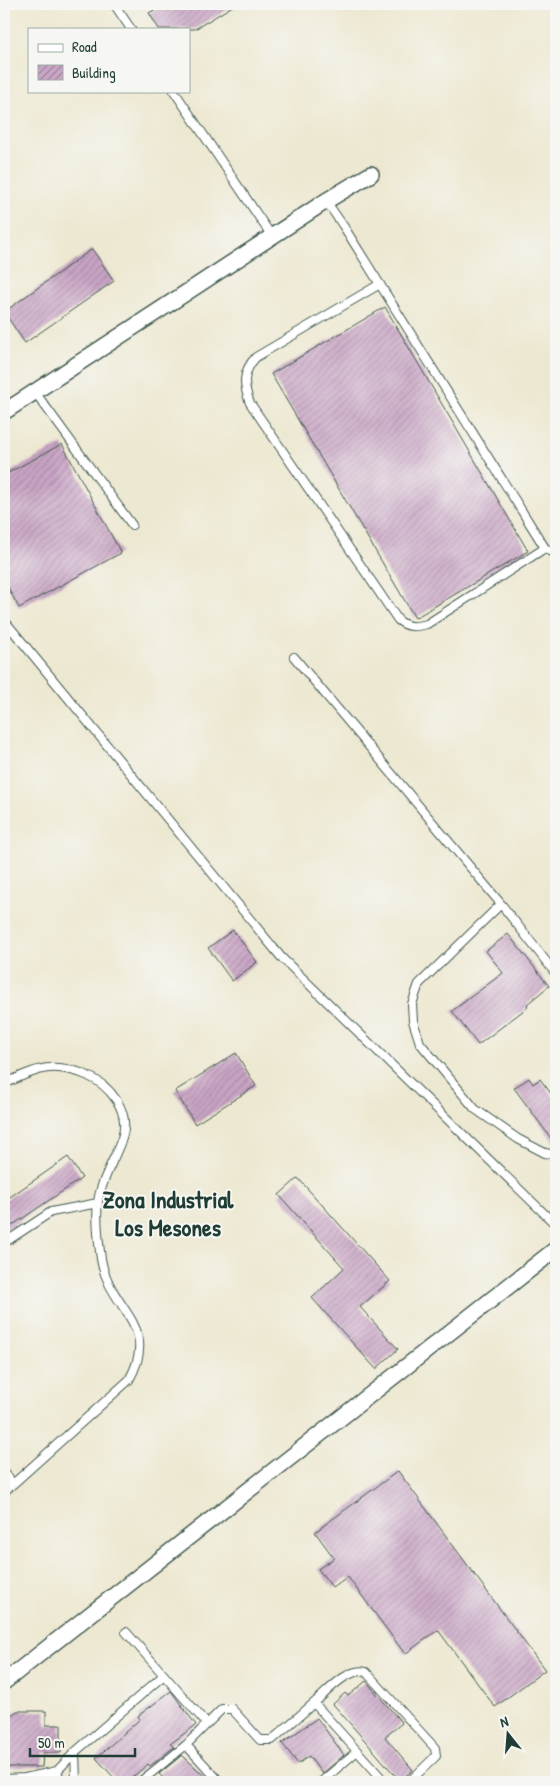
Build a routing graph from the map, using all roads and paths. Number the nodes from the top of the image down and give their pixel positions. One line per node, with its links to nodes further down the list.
1 (114, 4): 2 (lane)
2 (130, 28)
3 (175, 92): 6 (lane)
4 (371, 174): 5 (street)
5 (326, 201): 6 (street); 7 (lane)
6 (273, 238): 8 (street)
7 (380, 284): 11 (lane); 11 (lane)
8 (35, 392): 9 (street); 10 (lane)
9 (4, 412)
10 (132, 525)
11 (545, 548): 12 (lane)
12 (556, 554)
13 (4, 620): 20 (lane)
14 (294, 657): 15 (lane)
15 (501, 904): 16 (lane); 18 (lane)
16 (556, 974)
17 (4, 1084): 19 (lane)
18 (556, 1155)
19 (98, 1202): 21 (lane); 24 (lane)
20 (556, 1225)
21 (4, 1242)
22 (556, 1248): 28 (street)
23 (4, 1472): 24 (lane)
24 (13, 1484): 25 (lane)
25 (4, 1492)
26 (126, 1632): 27 (lane)
27 (164, 1675): 30 (lane); 32 (lane)
28 (4, 1682)
29 (314, 1704): 30 (lane); 33 (lane); 42 (lane)
30 (207, 1724): 31 (lane)
31 (186, 1744): 38 (lane); 39 (lane)
32 (75, 1752): 34 (lane); 37 (lane)
33 (356, 1752): 40 (lane); 41 (lane)
34 (58, 1771): 35 (lane); 36 (lane)
35 (4, 1779)
36 (60, 1782)
37 (76, 1782)
38 (140, 1782)
39 (220, 1782)
40 (321, 1782)
41 (385, 1782)
42 (409, 1782)

